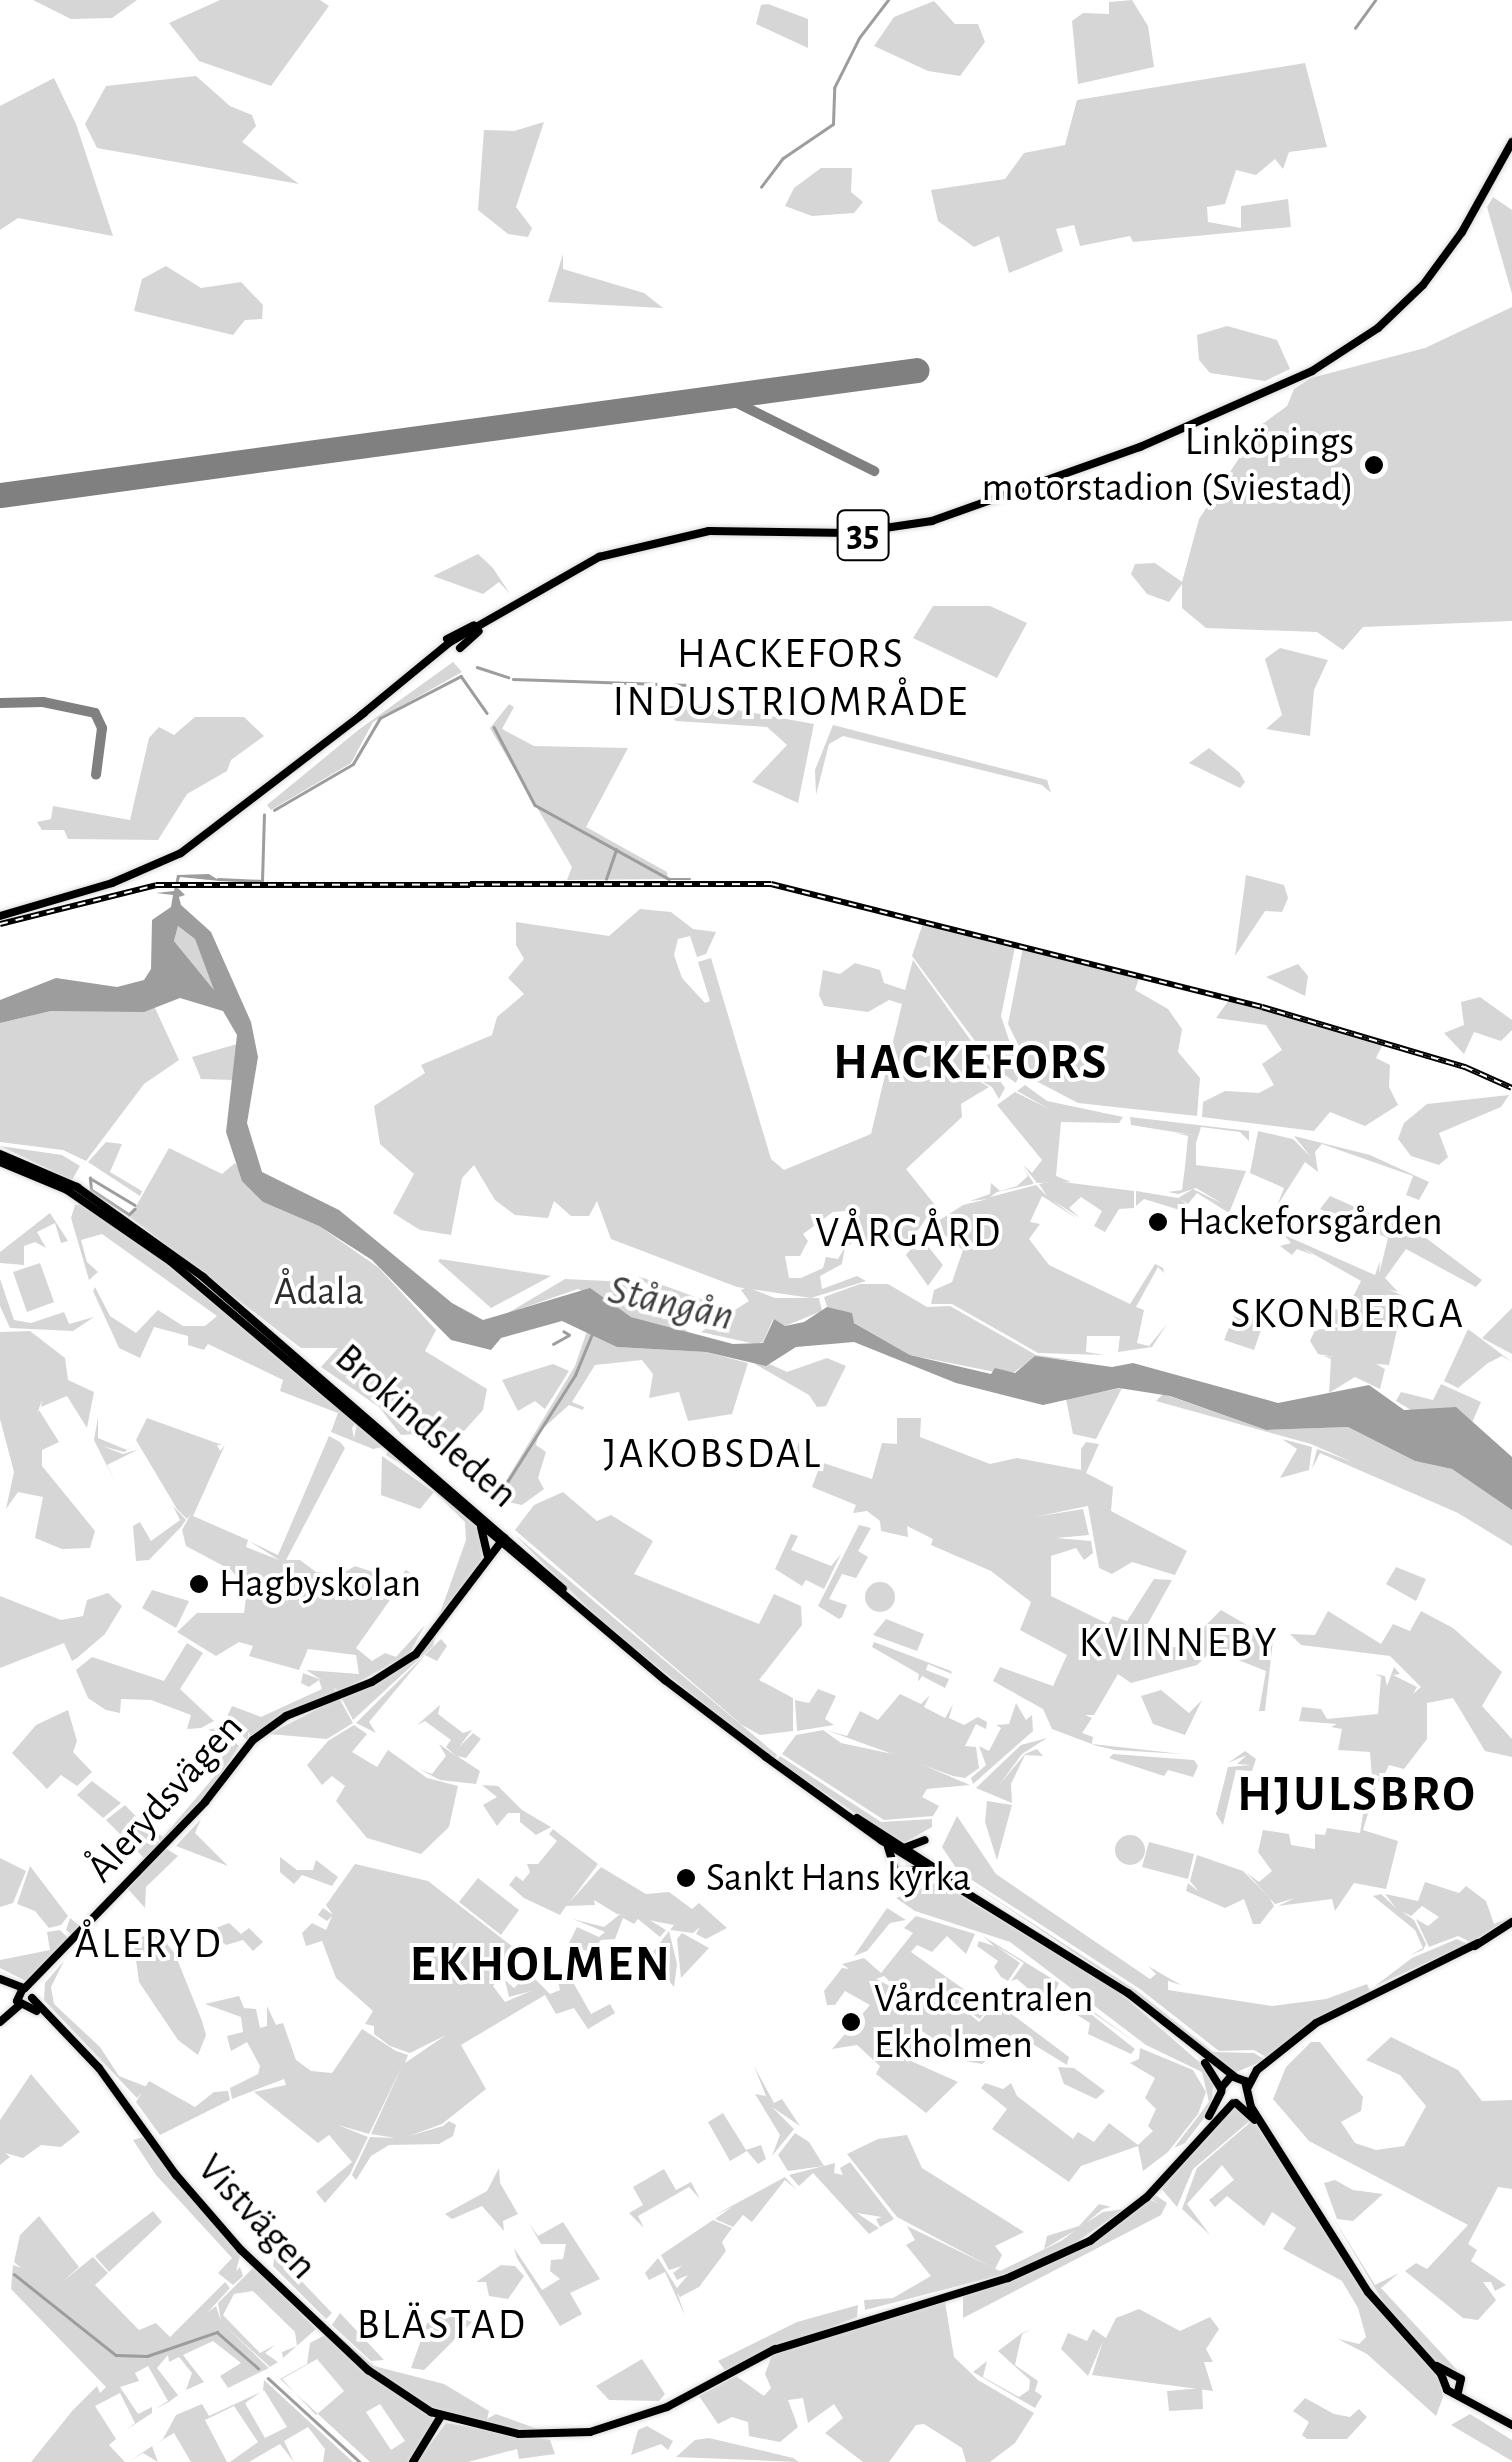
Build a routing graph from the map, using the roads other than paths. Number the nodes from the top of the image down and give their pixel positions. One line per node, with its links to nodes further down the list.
1 (1512, 142): 3 (main road, 35)
2 (1512, 151): 4 (main road, 35)
3 (490, 618): 4 (main road, 35); 5 (main road, 35)
4 (453, 647): 5 (main road, 35); 6 (main road, 35)
5 (419, 667): 6 (main road, 35)
6 (360, 716): 7 (main road, 35)
7 (0, 914)
8 (0, 1154): 11 (main road, Brokindsleden)
9 (0, 1162): 10 (main road, Brokindsleden)
10 (476, 1518): 11 (main road, Brokindsleden); 13 (main road)
11 (503, 1537): 12 (main road, Brokindsleden); 13 (main road, Ålerydsvägen); 14 (main road, Brokindsleden)
12 (510, 1548): 13 (main road); 14 (main road, Brokindsleden)
13 (490, 1554): 23 (main road, Ålerydsvägen)
14 (601, 1627): 15 (main road, Brokindsleden)
15 (799, 1781): 16 (main road, Brokindsleden); 18 (main road, Brokindsleden)
16 (881, 1840): 19 (main road, Brokindsleden); 19 (main road)
17 (926, 1840): 18 (main road)
18 (904, 1848): 21 (main road, Brokindsleden)
19 (924, 1867): 21 (main road, Brokindsleden)
20 (1512, 1922): 26 (main road)
21 (1024, 1928): 25 (main road, Brokindsleden)
22 (0, 1980): 23 (main road, Vistvägen)
23 (23, 1996): 24 (main road, Ålerydsvägen); 37 (main road, Vistvägen)
24 (2, 2020)
25 (1176, 2033): 27 (main road, Brokindsleden); 28 (main road, Brokindsleden)
26 (1258, 2070): 27 (main road); 29 (main road, Vistvägen)
27 (1236, 2076): 28 (main road, Vistvägen); 29 (main road, Brokindsleden)
28 (1221, 2090): 30 (main road, Brokindsleden); 32 (main road, Vistvägen)
29 (1248, 2090): 30 (main road, Vistvägen); 31 (main road)
30 (1234, 2103): 31 (main road); 32 (main road, Vistvägen)
31 (1294, 2170): 33 (main road)
32 (1070, 2251): 37 (main road, Vistvägen)
33 (1354, 2267): 34 (main road); 35 (main road)
34 (1454, 2375): 35 (main road); 36 (main road)
35 (1445, 2384): 36 (main road)
36 (1460, 2389): 38 (main road)
37 (441, 2416): 39 (main road)
38 (1512, 2424)
39 (413, 2462)

